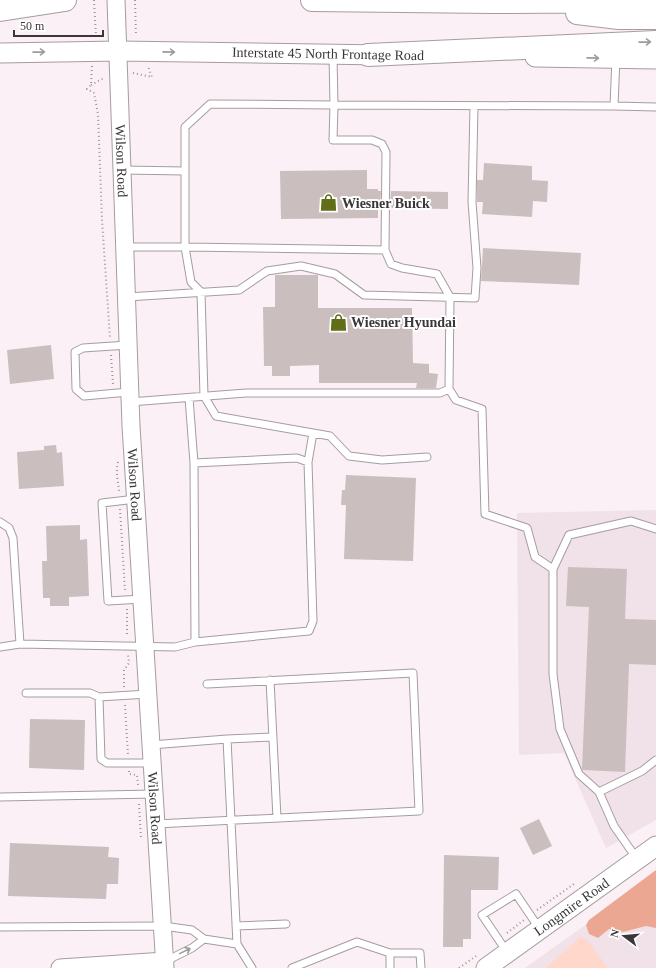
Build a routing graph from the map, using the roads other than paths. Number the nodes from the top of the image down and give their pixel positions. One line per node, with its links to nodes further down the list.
1 (65, 0): 6 (highway)
2 (116, 0): 9 (street, Wilson Road)
3 (312, 0): 5 (highway)
4 (656, 1): 5 (highway)
5 (492, 2): 7 (highway)
6 (0, 10)
7 (656, 18)
8 (656, 42): 12 (highway, one-way to 8)
9 (118, 43): 10 (main road, Interstate 45 North Frontage Road, one-way to 9); 11 (main road, Interstate 45 North Frontage Road, one-way to 11); 19 (street, Wilson Road)
10 (0, 53)
11 (333, 54): 12 (main road, Interstate 45 North Frontage Road); 15 (lane)
12 (368, 55): 13 (main road, Interstate 45 North Frontage Road, one-way to 13)
13 (616, 58): 14 (main road, Interstate 45 North Frontage Road); 17 (lane)
14 (656, 59)
15 (334, 105): 16 (lane); 20 (lane); 23 (lane)
16 (474, 106): 17 (lane); 26 (lane)
17 (614, 106): 18 (lane)
18 (656, 107)
19 (123, 170): 20 (lane); 22 (street, Wilson Road)
20 (185, 171): 21 (lane)
21 (185, 247): 22 (lane); 23 (lane); 24 (lane)
22 (125, 248): 25 (street, Wilson Road)
23 (385, 250): 26 (lane)
24 (201, 292): 25 (lane); 26 (lane); 29 (lane)
25 (127, 297): 27 (street, Wilson Road)
26 (450, 297): 28 (lane)
27 (128, 345): 30 (street, Wilson Road); 30 (lane)
28 (449, 389): 29 (lane); 39 (lane)
29 (204, 396): 31 (lane); 32 (lane)
30 (130, 397): 31 (lane); 36 (street, Wilson Road)
31 (189, 398): 35 (lane)
32 (312, 433): 33 (lane); 34 (lane)
33 (427, 457)
34 (308, 462): 35 (lane); 41 (lane)
35 (194, 463): 41 (lane)
36 (136, 499): 40 (street, Wilson Road); 40 (lane)
37 (0, 522): 42 (lane)
38 (656, 529): 39 (lane)
39 (553, 569): 55 (lane)
40 (142, 599): 44 (street, Wilson Road)
41 (195, 642): 44 (lane)
42 (20, 644): 43 (lane); 44 (lane)
43 (0, 647)
44 (145, 647): 48 (street, Wilson Road)
45 (270, 680): 46 (lane); 50 (lane); 58 (lane)
46 (207, 684)
47 (26, 693): 49 (lane)
48 (148, 694): 49 (lane); 52 (street, Wilson Road)
49 (99, 697): 54 (lane)
50 (273, 737): 51 (lane); 58 (lane)
51 (227, 739): 52 (lane); 59 (lane)
52 (151, 745): 54 (street, Wilson Road)
53 (656, 760): 55 (lane)
54 (152, 763): 56 (street, Wilson Road)
55 (599, 792): 62 (lane)
56 (154, 794): 57 (lane); 60 (street, Wilson Road)
57 (0, 797)
58 (277, 818): 59 (lane)
59 (231, 821): 60 (lane); 65 (lane)
60 (156, 824): 64 (street, Wilson Road)
61 (656, 846): 62 (main road, Longmire Road)
62 (637, 859): 67 (main road, Longmire Road)
63 (286, 924): 65 (lane)
64 (163, 926): 66 (lane); 68 (lane); 72 (street, Wilson Road)
65 (236, 926): 69 (lane)
66 (0, 927)
67 (539, 929): 70 (main road, Longmire Road); 70 (lane)
68 (204, 939): 69 (lane); 72 (lane, one-way to 68)
69 (237, 944): 74 (lane)
70 (507, 952): 78 (main road, Longmire Road)
71 (390, 953): 75 (lane); 76 (lane); 77 (lane)
72 (165, 965): 73 (street)
73 (60, 968)
74 (252, 968)
75 (292, 968)
76 (390, 968)
77 (421, 968)
78 (486, 968)

